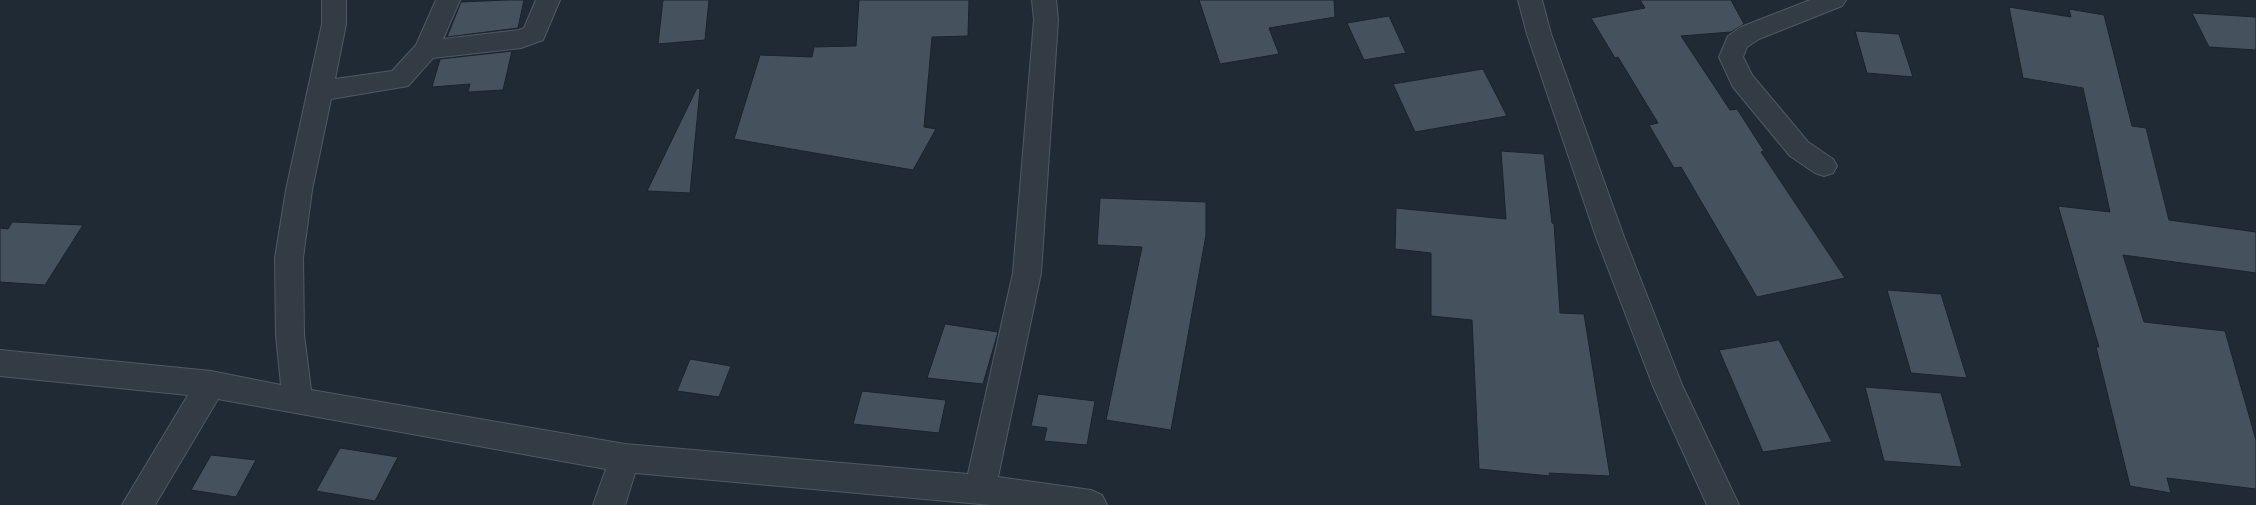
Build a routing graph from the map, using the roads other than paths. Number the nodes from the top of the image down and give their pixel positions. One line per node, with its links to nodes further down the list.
1 (334, 0): 8 (street)
2 (448, 0): 7 (street)
3 (548, 0): 7 (street)
4 (1044, 0): 14 (street)
5 (1530, 0): 18 (street)
6 (1834, 0): 9 (street)
7 (426, 50): 8 (street)
8 (320, 91): 12 (street)
9 (1824, 166)
10 (0, 362): 11 (street)
11 (211, 384): 12 (street); 15 (street)
12 (297, 401): 13 (street)
13 (625, 458): 14 (street); 16 (street)
14 (980, 489): 17 (street)
15 (138, 505)
16 (609, 505)
17 (1091, 505)
18 (1723, 505)

